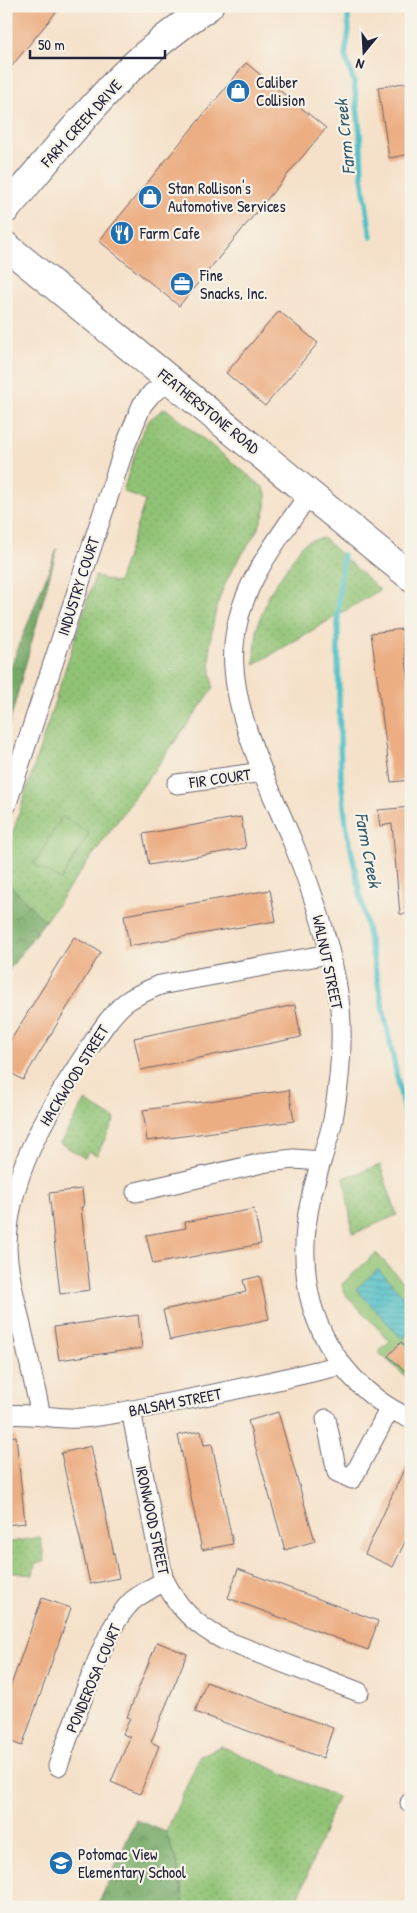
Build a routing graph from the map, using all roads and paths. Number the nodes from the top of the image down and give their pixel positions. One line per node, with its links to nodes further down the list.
1 (209, 6): 2 (street, FARM CREEK DRIVE)
2 (6, 209)
3 (6, 246): 4 (street, FEATHERSTONE ROAD)
4 (172, 381): 5 (street, FEATHERSTONE ROAD); 9 (street, INDUSTRY COURT)
5 (310, 494): 6 (street, FEATHERSTONE ROAD); 7 (street, WALNUT STREET)
6 (411, 577)
7 (263, 772): 8 (street, FIR COURT); 10 (street, WALNUT STREET)
8 (178, 784)
9 (6, 806)
10 (329, 954): 11 (street, WALNUT STREET); 17 (street, HACKWOOD STREET)
11 (322, 1161): 12 (street); 13 (street, WALNUT STREET)
12 (136, 1192)
13 (342, 1364): 14 (street, WALNUT STREET); 15 (street, BALSAM STREET)
14 (390, 1408): 18 (street); 19 (street, WALNUT STREET)
15 (131, 1410): 17 (street, BALSAM STREET); 20 (street, IRONWOOD STREET)
16 (6, 1414): 17 (street, BALSAM STREET)
17 (41, 1416)
18 (326, 1419)
19 (411, 1419)
20 (165, 1581): 21 (street, IRONWOOD STREET); 22 (street, PONDEROSA COURT)
21 (359, 1692)
22 (58, 1766)

